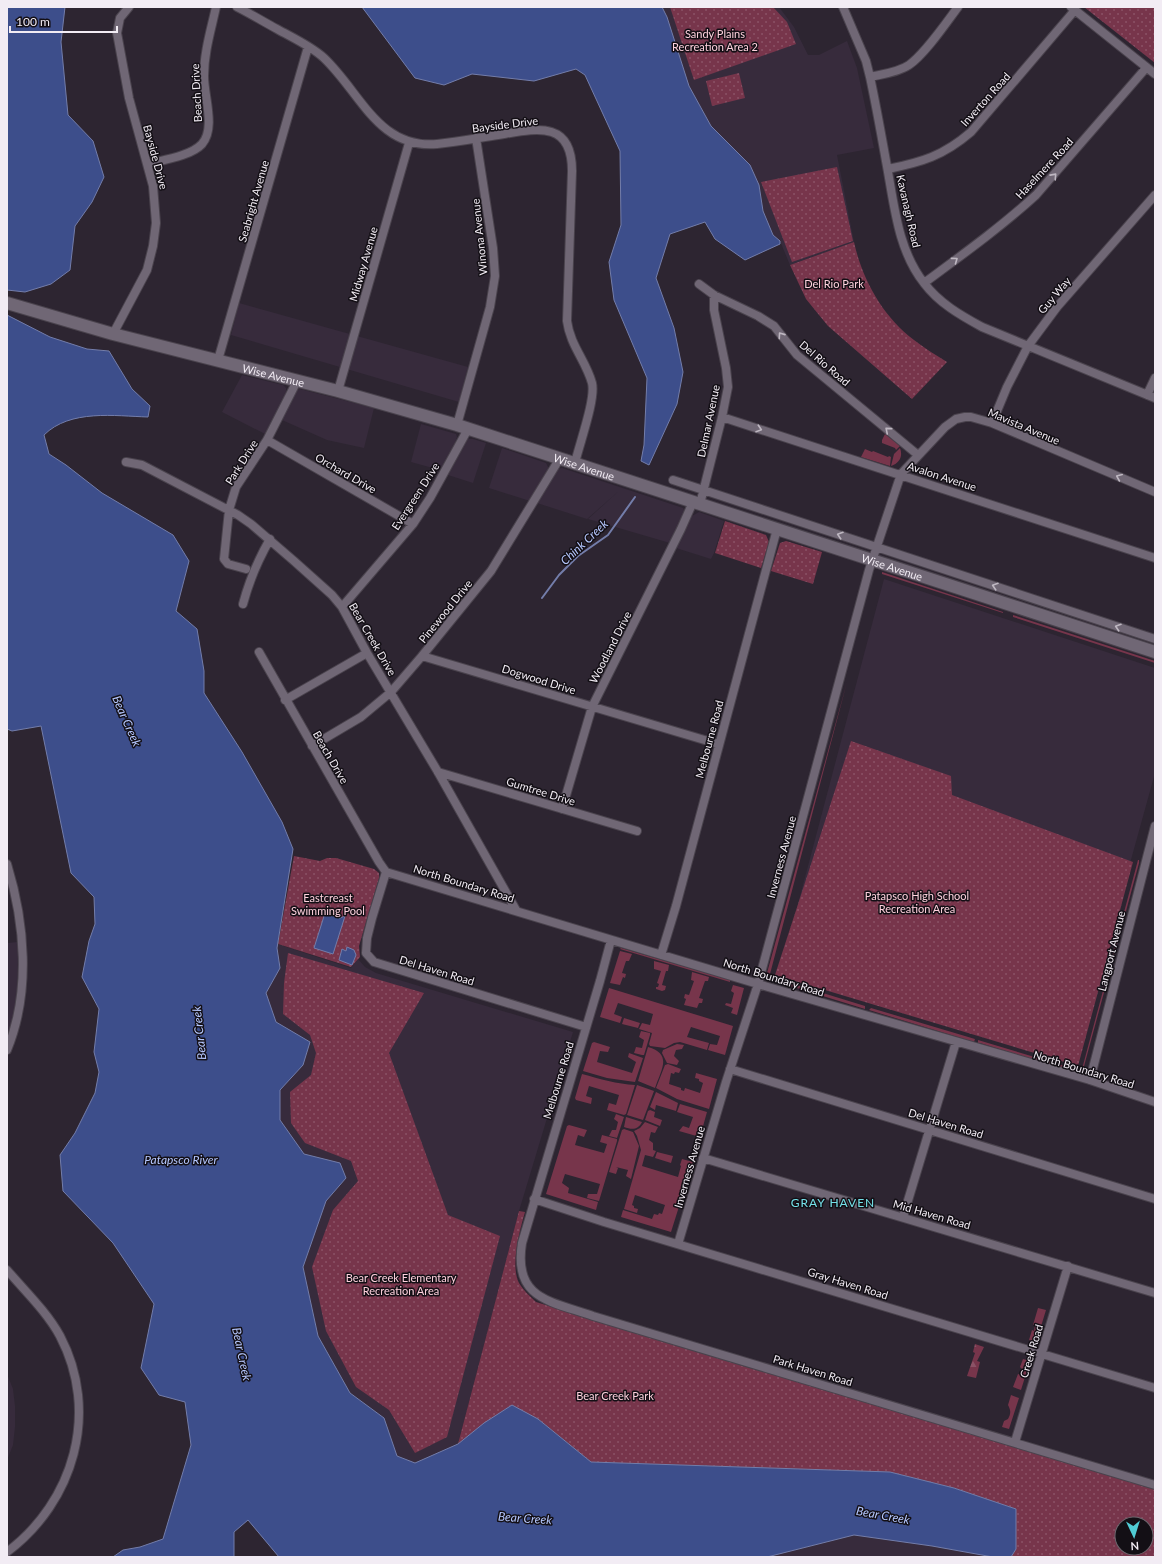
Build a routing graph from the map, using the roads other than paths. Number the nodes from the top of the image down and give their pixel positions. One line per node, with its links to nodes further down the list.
1 (129, 7): 13 (street, Bayside Drive)
2 (216, 7): 13 (street, Beach Drive)
3 (237, 7): 7 (street, Bayside Drive)
4 (843, 7): 10 (street, Kavanagh Road)
5 (958, 7): 10 (street)
6 (1073, 9): 8 (street); 14 (street, Inverton Road)
7 (308, 47): 12 (street, Bayside Drive); 22 (street, Seabright Avenue)
8 (1146, 68): 9 (street); 16 (street, Haselmere Road, one-way to 8)
9 (1155, 74)
10 (870, 77): 14 (street, Kavanagh Road)
11 (476, 138): 12 (street, Bayside Drive); 29 (street, Winona Avenue); 34 (street, Bayside Drive)
12 (409, 142): 25 (street, Midway Avenue)
13 (148, 164): 20 (street, Bayside Drive)
14 (888, 169): 16 (street, Kavanagh Road)
15 (1155, 195): 21 (street, Guy Way)
16 (924, 283): 21 (street, Kavanagh Road)
17 (699, 284): 18 (street, Del Rio Road)
18 (714, 295): 27 (street, Delmar Avenue); 31 (street, Del Rio Road, one-way to 18)
19 (7, 302): 20 (main road, Wise Avenue)
20 (114, 334): 22 (main road, Wise Avenue)
21 (1028, 346): 26 (street, Kavanagh Road); 28 (street, Guy Way)
22 (218, 360): 24 (main road, Wise Avenue)
23 (1155, 378): 26 (street)
24 (297, 381): 25 (main road, Wise Avenue); 30 (street, Park Drive)
25 (338, 391): 29 (main road, Wise Avenue)
26 (1151, 396)
27 (722, 416): 35 (street, Avalon Avenue, one-way to 35); 37 (street, Delmar Avenue)
28 (992, 423): 31 (street, Mavista Avenue); 38 (street, Mavista Avenue, one-way to 28)
29 (463, 427): 32 (main road, Wise Avenue); 41 (street, Evergreen Drive)
30 (267, 440): 40 (street, Park Drive); 41 (street, Orchard Drive)
31 (918, 455): 35 (street, Mavista Avenue)
32 (560, 458): 34 (main road, Wise Avenue); 54 (street, Pinewood Drive)
33 (126, 462): 40 (street, Bear Creek Drive)
34 (575, 463): 39 (main road, Wise Avenue)
35 (901, 474): 44 (street, Inverness Avenue); 45 (street, Avalon Avenue)
36 (673, 480): 37 (street, Wise Avenue)
37 (704, 490): 39 (street, Delmar Avenue); 44 (street, Wise Avenue, one-way to 37)
38 (1155, 492)
39 (697, 503): 42 (main road, Wise Avenue); 57 (street, Woodland Drive)
40 (228, 510): 43 (street, Bear Creek Drive); 47 (street, Park Drive)
41 (413, 524): 49 (street, Evergreen Drive)
42 (777, 529): 46 (main road, Wise Avenue); 58 (street, Melbourne Road)
43 (270, 539): 48 (street); 49 (street, Bear Creek Drive)
44 (877, 547): 46 (street, Inverness Avenue); 50 (street, Wise Avenue, one-way to 44)
45 (1155, 558)
46 (872, 560): 51 (main road, Wise Avenue); 69 (street, Inverness Avenue)
47 (246, 569)
48 (243, 604)
49 (342, 607): 53 (street, Bear Creek Drive)
50 (1155, 639)
51 (1155, 650)
52 (259, 652): 56 (street, Beach Drive)
53 (367, 653): 55 (street, Bear Creek Drive); 56 (street)
54 (422, 656): 55 (street, Pinewood Drive); 57 (street, Dogwood Drive)
55 (391, 692): 59 (street, Pinewood Drive); 60 (street, Bear Creek Drive)
56 (285, 700): 59 (street, Beach Drive)
57 (592, 707): 58 (street, Dogwood Drive); 61 (street, Woodland Drive)
58 (718, 744): 68 (street, Melbourne Road)
59 (312, 746): 65 (street, Beach Drive)
60 (438, 772): 61 (street, Gumtree Drive); 66 (street, Bear Creek Drive)
61 (562, 809): 63 (street, Gumtree Drive)
62 (1155, 826): 74 (street, Langport Avenue)
63 (637, 831)
64 (7, 864): 72 (street)
65 (386, 872): 66 (street, North Boundary Road); 70 (street, Del Haven Road)
66 (516, 910): 67 (street, North Boundary Road)
67 (611, 940): 68 (street, North Boundary Road); 70 (street, Melbourne Road)
68 (661, 955): 69 (street, North Boundary Road)
69 (758, 984): 71 (street, North Boundary Road); 73 (street, Inverness Avenue)
70 (586, 1027): 79 (street, Melbourne Road)
71 (956, 1042): 74 (street, North Boundary Road); 76 (street)
72 (7, 1050)
73 (730, 1069): 76 (street, Del Haven Road); 77 (street, Inverness Avenue)
74 (1090, 1080): 75 (street, North Boundary Road)
75 (1155, 1102)
76 (930, 1130): 78 (street, Del Haven Road); 80 (street)
77 (703, 1158): 80 (street, Mid Haven Road); 82 (street, Inverness Avenue)
78 (1155, 1198)
79 (534, 1199): 81 (street, Melbourne Road); 82 (street, Gray Haven Road)
80 (903, 1217): 83 (street, Mid Haven Road)
81 (526, 1226): 88 (street, Park Haven Road)
82 (678, 1244): 86 (street, Gray Haven Road)
83 (1068, 1266): 85 (street, Mid Haven Road); 86 (street, Creek Road)
84 (7, 1270): 90 (street)
85 (1155, 1293)
86 (1042, 1353): 87 (street, Gray Haven Road); 88 (street, Creek Road)
87 (1155, 1388)
88 (1016, 1442): 89 (street, Park Haven Road)
89 (1155, 1484)
90 (7, 1552)

